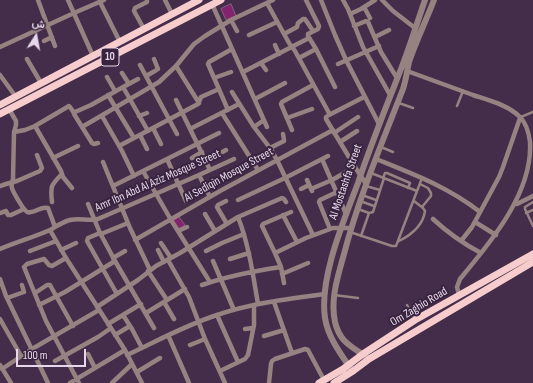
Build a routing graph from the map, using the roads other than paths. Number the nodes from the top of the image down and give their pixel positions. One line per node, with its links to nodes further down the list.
1 (38, 0): 27 (street)
2 (68, 0): 21 (street)
3 (147, 0): 31 (street)
4 (165, 0): 22 (street)
5 (199, 0): 22 (main road, 10)
6 (220, 0): 16 (main road, 10)
7 (273, 0): 17 (street)
8 (306, 0): 34 (street)
9 (321, 0): 55 (street)
10 (344, 0): 23 (street)
11 (375, 0): 18 (street)
12 (382, 0): 30 (street)
13 (425, 0): 19 (street, Al Mostashfa Street)
14 (434, 0): 20 (street, Al Mostashfa Street)
15 (102, 1): 21 (street); 41 (street)
16 (212, 4): 28 (street); 97 (main road, 10)
17 (267, 4): 25 (street); 26 (street)
18 (364, 7): 23 (street); 24 (street)
19 (422, 8): 20 (street); 30 (street, Al Mostashfa Street)
20 (430, 11): 61 (street, Al Mostashfa Street)
21 (74, 13): 27 (street); 51 (street)
22 (172, 14): 31 (main road, 10)
23 (350, 14): 29 (street)
24 (370, 18)
25 (231, 20): 28 (street); 33 (street)
26 (277, 22): 35 (street); 36 (street)
27 (47, 25): 37 (street); 45 (street)
28 (221, 26): 47 (street); 59 (street)
29 (354, 26): 38 (street); 49 (street)
30 (415, 28): 69 (street, Al Mostashfa Street)
31 (144, 29): 41 (main road, 10)
32 (389, 30): 38 (street)
33 (237, 31)
34 (313, 31): 35 (street); 39 (street)
35 (284, 34): 46 (street)
36 (249, 35)
37 (52, 37): 40 (street); 43 (street)
38 (375, 37): 44 (street)
39 (309, 38): 46 (street); 48 (street)
40 (44, 41)
41 (120, 42): 51 (main road, 10)
42 (275, 45): 50 (street)
43 (55, 46)
44 (378, 46): 49 (street); 69 (street)
45 (0, 47)
46 (292, 47): 50 (street); 52 (street)
47 (232, 49): 63 (street); 68 (street)
48 (316, 49): 52 (street); 77 (street)
49 (365, 52): 55 (street); 82 (street)
50 (279, 54): 56 (street)
51 (93, 56): 72 (main road, 10)
52 (299, 58): 74 (street)
53 (27, 59): 72 (street)
54 (154, 60): 66 (street)
55 (346, 60): 57 (street); 85 (street)
56 (261, 62): 60 (street); 63 (street)
57 (338, 64)
58 (140, 65): 66 (street)
59 (176, 66): 76 (street); 90 (street)
60 (266, 70)
61 (407, 71): 80 (street); 89 (street, Al Mostashfa Street)
62 (231, 72): 68 (street)
63 (243, 72): 86 (street)
64 (122, 73): 73 (street)
65 (0, 75): 84 (street)
66 (146, 76): 76 (street)
67 (107, 77): 79 (street)
68 (214, 78): 78 (street)
69 (397, 78): 82 (street, Al Mostashfa Street)
70 (138, 79): 73 (street)
71 (285, 83): 86 (street)
72 (40, 84): 84 (main road, 10)
73 (129, 84): 75 (street)
74 (313, 85): 107 (street); 111 (street)
75 (123, 87): 79 (street); 87 (street)
76 (152, 87): 87 (street); 113 (street)
77 (335, 87)
78 (219, 89): 90 (street); 99 (street)
79 (115, 91): 83 (street)
80 (463, 91): 94 (lane); 112 (street)
81 (232, 92): 91 (street)
82 (390, 95): 93 (street, Al Mostashfa Street)
83 (108, 96): 95 (street); 103 (street)
84 (16, 97): 92 (main road, 10)
85 (364, 97): 107 (street); 115 (street)
86 (255, 99): 114 (street)
87 (130, 100): 95 (street); 109 (street)
88 (176, 100): 104 (street)
89 (398, 102): 96 (lane); 100 (street, Al Mostashfa Street)
90 (199, 103): 104 (street)
91 (239, 104): 99 (street); 118 (street)
92 (0, 105)
93 (386, 106): 100 (street); 115 (street, Al Mostashfa Street)
94 (457, 106)
95 (116, 108): 108 (street); 131 (street)
96 (414, 108)
97 (9, 109): 105 (main road, 10); 126 (street)
98 (312, 109): 111 (street)
99 (228, 110): 106 (street)
100 (395, 110): 138 (street, Al Mostashfa Street)
101 (148, 112): 109 (street)
102 (533, 112): 112 (lane)
103 (74, 113): 116 (street); 117 (street)
104 (182, 113): 113 (street); 121 (street)
105 (0, 114)
106 (222, 114): 121 (street); 158 (street)
107 (329, 115): 124 (street)
108 (102, 116): 117 (street); 137 (street)
109 (139, 116): 123 (street)
110 (358, 117): 124 (street, Al Sediqin Mosque Street)
111 (287, 118): 122 (street)
112 (520, 118): 145 (street); 205 (street)
113 (170, 120): 119 (street); 128 (street)
114 (264, 120): 118 (street); 120 (street)
115 (379, 124): 163 (street, Al Mostashfa Street)
116 (35, 126): 126 (street); 147 (street)
117 (82, 127): 133 (street)
118 (254, 127): 139 (street)
119 (153, 128): 123 (street); 134 (street)
120 (267, 128)
121 (190, 129): 135 (street)
122 (292, 130)
123 (148, 131): 130 (street)
124 (334, 131): 132 (street); 152 (street, Al Sediqin Mosque Street)
125 (357, 131): 132 (street)
126 (14, 132): 171 (street)
127 (219, 133): 135 (street)
128 (177, 134)
129 (283, 134): 139 (street)
130 (140, 135): 131 (street); 140 (street)
131 (134, 138): 137 (street)
132 (340, 142): 156 (street)
133 (98, 143)
134 (161, 144)
135 (197, 144): 142 (street); 149 (street)
136 (78, 146): 147 (street)
137 (119, 146): 165 (street)
138 (381, 146): 143 (lane); 153 (street, Al Mostashfa Street)
139 (270, 148): 152 (street)
140 (147, 149)
141 (226, 150): 154 (street)
142 (202, 152): 148 (street); 154 (street)
143 (393, 152)
144 (37, 155): 171 (street)
145 (532, 155): 164 (street)
146 (328, 156): 151 (street)
147 (53, 158): 161 (street)
148 (192, 158)
149 (167, 159): 159 (street); 172 (street)
150 (234, 159): 157 (street, Amr Ibn Abd Al Aziz Mosque Street)
151 (322, 159): 166 (street); 170 (street)
152 (277, 160): 158 (street, Al Sediqin Mosque Street); 166 (street)
153 (376, 160): 160 (street, Al Mostashfa Street); 168 (street, Al Mostashfa Street)
154 (206, 161): 157 (street)
155 (103, 162): 176 (street)
156 (355, 167): 163 (street); 170 (street)
157 (210, 170): 162 (street, Amr Ibn Abd Al Aziz Mosque Street)
158 (258, 170): 185 (street, Al Sediqin Mosque Street)
159 (143, 171): 165 (street); 184 (street)
160 (371, 173): 167 (lane); 174 (street, Al Mostashfa Street)
161 (62, 174): 177 (street); 193 (street)
162 (199, 175): 172 (street, Amr Ibn Abd Al Aziz Mosque Street); 185 (street)
163 (360, 175): 174 (street); 210 (street, Al Mostashfa Street)
164 (531, 175): 197 (street)
165 (134, 176): 176 (street)
166 (285, 178): 188 (street); 230 (street)
167 (384, 178): 179 (lane); 179 (lane); 181 (lane)
168 (422, 178): 173 (lane); 205 (street, Al Mostashfa Street)
169 (307, 180): 178 (street)
170 (332, 180): 178 (street); 183 (street)
171 (12, 182): 175 (street); 200 (street)
172 (179, 184): 184 (street, Amr Ibn Abd Al Aziz Mosque Street); 190 (street)
173 (420, 184): 182 (lane); 199 (lane)
174 (366, 185): 181 (lane); 187 (street, Al Mostashfa Street)
175 (0, 186)
176 (113, 186): 201 (street)
177 (72, 188)
178 (311, 188): 180 (street)
179 (408, 188): 182 (lane)
180 (301, 189)
181 (380, 190): 189 (lane)
182 (417, 191): 192 (lane)
183 (336, 192): 210 (street); 223 (street)
184 (156, 194): 201 (street, Amr Ibn Abd Al Aziz Mosque Street); 215 (street)
185 (210, 196): 215 (street, Al Sediqin Mosque Street)
186 (533, 196): 197 (street)
187 (361, 198): 189 (lane); 198 (lane); 202 (street, Al Mostashfa Street)
188 (238, 200)
189 (376, 200): 198 (lane)
190 (186, 201)
191 (226, 201): 218 (street)
192 (414, 201): 199 (lane); 234 (lane)
193 (52, 202)
194 (286, 202): 212 (street)
195 (533, 202): 208 (lane)
196 (88, 204): 214 (street)
197 (517, 204): 229 (street)
198 (374, 206): 207 (lane)
199 (422, 207): 234 (lane)
200 (24, 209): 206 (street); 221 (street)
201 (122, 209): 214 (street, Amr Ibn Abd Al Aziz Mosque Street); 217 (street)
202 (357, 209): 207 (lane); 224 (street, Al Mostashfa Street)
203 (533, 210): 208 (lane)
204 (291, 212): 211 (street)
205 (480, 212): 216 (street)
206 (0, 213)
207 (369, 213): 231 (lane)
208 (526, 213): 219 (lane)
209 (205, 214): 226 (street)
210 (346, 214): 222 (street, Al Mostashfa Street)
211 (283, 215): 236 (street); 247 (street)
212 (238, 217): 218 (street); 228 (street)
213 (433, 219): 235 (street)
214 (95, 220): 221 (street, Amr Ibn Abd Al Aziz Mosque Street); 227 (street)
215 (171, 220): 225 (street); 232 (street, Al Sediqin Mosque Street)
216 (475, 222): 229 (street); 235 (street)
217 (128, 224): 227 (street); 232 (street)
218 (227, 224): 226 (street)
219 (533, 226)
220 (187, 227): 225 (street)
221 (52, 228): 233 (street); 240 (street, Amr Ibn Abd Al Aziz Mosque Street)
222 (342, 228): 223 (street); 224 (street); 273 (street, Al Mostashfa Street)
223 (330, 229): 230 (street)
224 (350, 230): 231 (lane); 274 (street, Al Mostashfa Street)
225 (178, 231): 239 (street)
226 (215, 231): 239 (street)
227 (100, 234): 251 (street); 258 (street)
228 (244, 234): 245 (street); 246 (street)
229 (496, 235): 248 (street)
230 (313, 236): 236 (street)
231 (361, 236): 234 (lane)
232 (135, 240): 259 (street)
233 (56, 241): 241 (street); 243 (street)
234 (398, 241)
235 (461, 241): 248 (street)
236 (297, 242): 247 (street)
237 (76, 243): 241 (street)
238 (162, 243): 253 (street)
239 (189, 248): 253 (street); 265 (street)
240 (0, 249)
241 (61, 250): 250 (street)
242 (158, 250): 253 (street)
243 (30, 251)
244 (125, 251): 251 (street)
245 (206, 251)
246 (249, 253): 252 (street); 260 (street)
247 (275, 253): 257 (street)
248 (481, 254): 275 (street)
249 (533, 254): 275 (main road, Om Zaghio Road)
250 (66, 258): 264 (street); 271 (street)
251 (114, 259): 258 (street); 269 (street)
252 (230, 259)
253 (167, 260): 259 (street); 270 (street)
254 (213, 261): 263 (street)
255 (533, 262): 317 (main road, Om Zaghio Road)
256 (308, 263): 261 (street)
257 (281, 267): 260 (street); 261 (street)
258 (102, 268): 264 (street); 272 (street)
259 (149, 271): 269 (street); 280 (street)
260 (253, 271): 263 (street); 284 (street)
261 (282, 274): 266 (street)
262 (0, 279): 276 (street)
263 (221, 279): 265 (street); 287 (street)
264 (81, 282): 277 (street); 286 (street)
265 (210, 282): 268 (street)
266 (284, 283)
267 (22, 285): 276 (street)
268 (202, 285)
269 (130, 286): 272 (street); 282 (street)
270 (185, 289): 280 (street); 294 (street)
271 (35, 293): 277 (street); 283 (street)
272 (117, 294): 286 (street)
273 (326, 294): 281 (street); 313 (street, Al Mostashfa Street)
274 (334, 295): 278 (lane); 308 (street, Al Mostashfa Street)
275 (459, 295): 293 (main road, Om Zaghio Road)
276 (6, 297): 279 (street); 310 (street)
277 (57, 297): 283 (street); 295 (street)
278 (358, 298)
279 (0, 299)
280 (165, 301): 288 (street); 292 (street)
281 (274, 302): 284 (street); 301 (street)
282 (141, 304): 288 (street); 289 (street)
283 (39, 305): 305 (street)
284 (256, 305): 287 (street); 299 (street)
285 (407, 305): 293 (lane)
286 (98, 309): 295 (street); 296 (street)
287 (234, 310): 290 (street)
288 (146, 313): 298 (street)
289 (123, 315): 296 (street); 297 (street)
290 (217, 315): 294 (street); 320 (street)
291 (0, 319): 316 (street)
292 (174, 319)
293 (415, 320): 317 (main road, Om Zaghio Road)
294 (198, 322): 303 (street); 306 (street)
295 (73, 326): 305 (street)
296 (110, 326): 302 (street); 315 (street)
297 (130, 326): 302 (street); 309 (street)
298 (154, 328)
299 (253, 328): 300 (street); 320 (street)
300 (245, 329)
301 (284, 330): 304 (street); 312 (street)
302 (115, 335): 311 (street)
303 (168, 335): 309 (street); 334 (street)
304 (264, 336)
305 (54, 337): 310 (street); 315 (street)
306 (206, 339): 307 (street); 325 (street)
307 (190, 345)
308 (350, 347): 313 (street); 317 (street, Al Mostashfa Street)
309 (142, 348): 311 (street)
310 (32, 349): 316 (street); 330 (street)
311 (126, 352): 321 (street); 322 (street)
312 (292, 353): 328 (street); 336 (street)
313 (341, 353): 323 (street, Al Mostashfa Street)
314 (88, 354): 322 (street)
315 (64, 355): 319 (street); 327 (street)
316 (21, 356): 324 (street)
317 (366, 357): 323 (main road, Om Zaghio Road)
318 (160, 358): 326 (street)
319 (55, 361)
320 (238, 362): 325 (street)
321 (132, 364): 326 (street); 332 (street)
322 (95, 368): 327 (street)
323 (351, 368): 328 (main road, Om Zaghio Road); 337 (main road, Om Zaghio Road)
324 (1, 369): 329 (street)
325 (220, 371): 335 (street)
326 (137, 372): 333 (street)
327 (78, 381): 331 (street)
328 (322, 382)
329 (11, 383)
330 (48, 383)
331 (70, 383)
332 (112, 383)
333 (142, 383)
334 (189, 383)
335 (225, 383)
336 (269, 383)
337 (334, 383)

